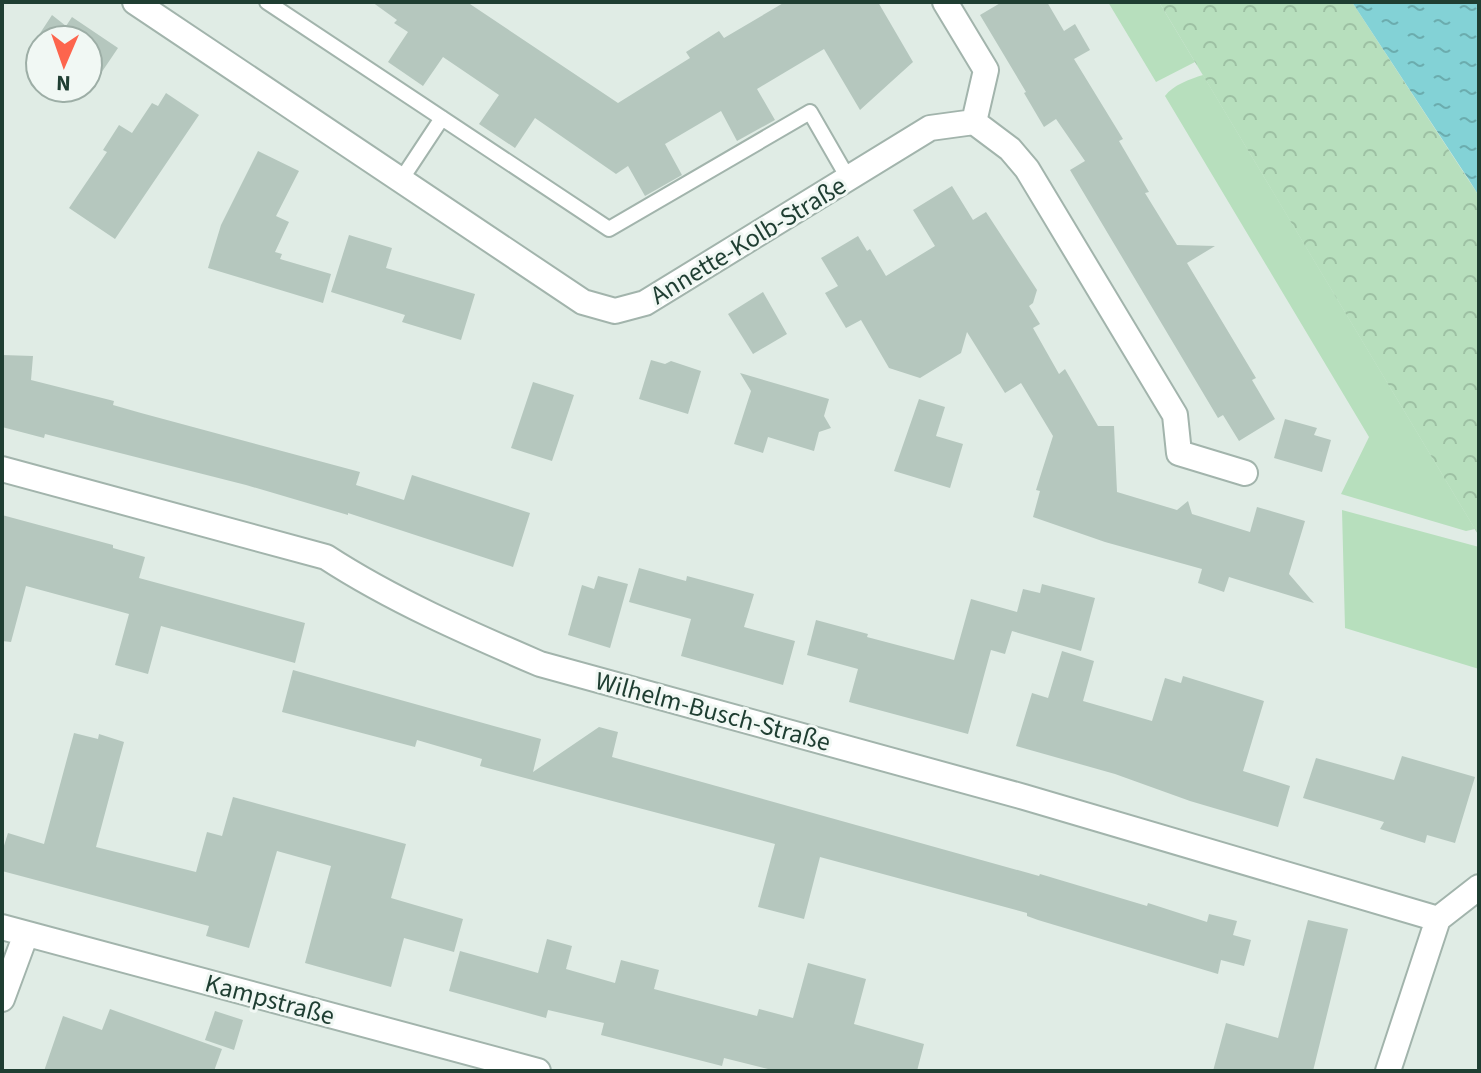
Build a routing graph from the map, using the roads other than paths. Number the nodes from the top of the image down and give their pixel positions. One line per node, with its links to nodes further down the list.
1 (267, 2): 4 (lane)
2 (945, 2): 5 (street)
3 (137, 3): 7 (street, Annette-Kolb-Straße)
4 (442, 118): 6 (lane); 7 (lane)
5 (974, 122): 6 (street, Annette-Kolb-Straße); 9 (street)
6 (848, 178): 7 (street, Annette-Kolb-Straße)
7 (401, 180)
8 (2, 469): 11 (street, Wilhelm-Busch-Straße)
9 (1245, 473)
10 (1479, 887): 11 (street)
11 (1438, 919): 16 (street)
12 (2, 927): 13 (street, Kampstraße)
13 (26, 934): 14 (street); 15 (street, Kampstraße)
14 (2, 999)
15 (538, 1071)
16 (1388, 1071)

